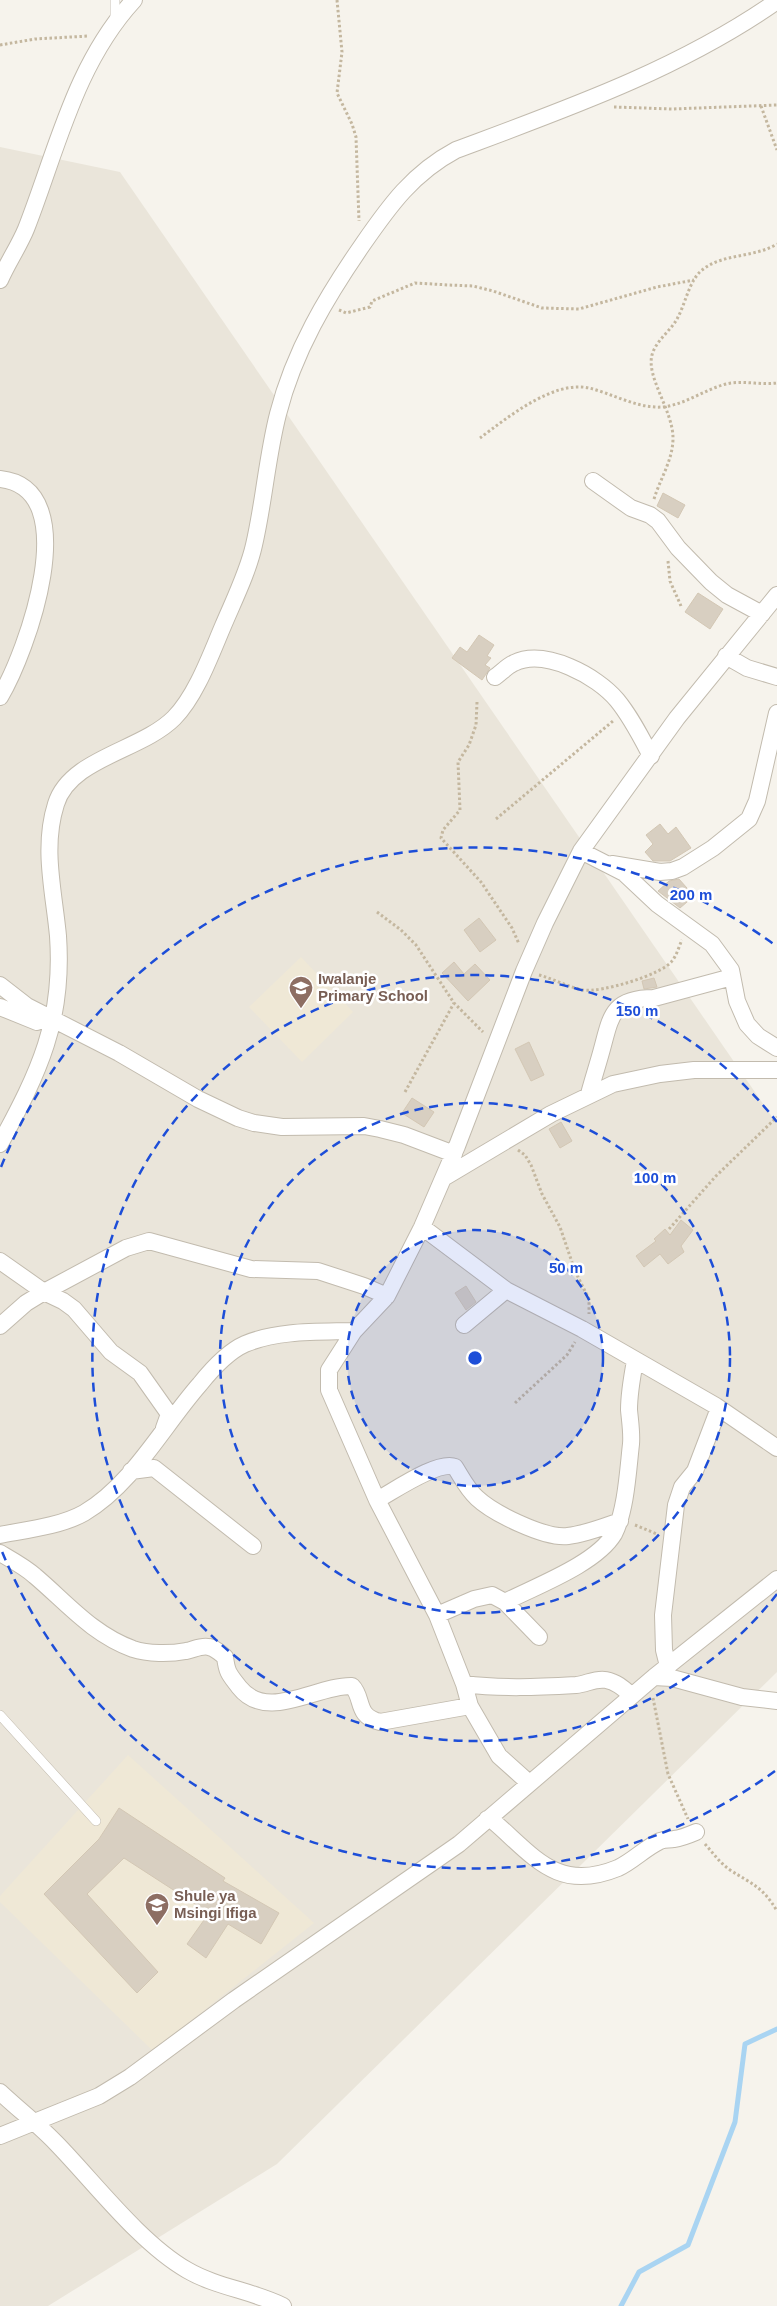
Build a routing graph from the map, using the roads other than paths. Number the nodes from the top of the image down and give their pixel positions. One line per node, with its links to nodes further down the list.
1 (115, 0): 4 (lane)
2 (134, 0): 4 (street)
3 (777, 1): 20 (street)
4 (110, 29): 5 (street)
5 (0, 280)
6 (0, 478): 12 (street)
7 (593, 481): 8 (street)
8 (771, 607): 9 (street)
9 (726, 656): 11 (street); 14 (street)
10 (495, 677): 14 (street)
11 (777, 677)
12 (0, 697)
13 (777, 713): 16 (street)
14 (651, 756): 15 (street)
15 (581, 852): 16 (street); 25 (street)
16 (610, 864): 17 (street)
17 (732, 977): 21 (street); 23 (street)
18 (0, 985): 20 (street)
19 (1, 1009): 20 (street)
20 (53, 1024): 24 (street); 25 (street)
21 (777, 1048)
22 (777, 1070): 23 (street)
23 (589, 1094): 26 (street)
24 (0, 1144)
25 (454, 1154): 26 (street)
26 (445, 1177): 27 (street)
27 (422, 1227): 29 (street); 31 (street)
28 (0, 1261): 30 (street)
29 (506, 1290): 32 (street); 35 (street)
30 (44, 1292): 31 (street); 33 (street); 37 (street)
31 (387, 1296): 34 (street)
32 (464, 1325)
33 (0, 1326)
34 (354, 1331): 37 (street); 40 (street)
35 (635, 1361): 36 (street); 41 (street)
36 (719, 1408): 38 (street); 49 (street)
37 (164, 1428): 39 (street)
38 (777, 1448)
39 (131, 1471): 42 (street); 43 (street)
40 (377, 1500): 41 (street); 47 (street)
41 (620, 1521): 46 (street)
42 (0, 1535)
43 (253, 1546)
44 (0, 1553): 54 (street)
45 (777, 1579): 49 (street)
46 (504, 1602): 47 (street); 48 (street)
47 (437, 1615): 51 (street)
48 (539, 1637)
49 (668, 1666): 50 (street)
50 (651, 1680): 52 (street); 53 (street)
51 (464, 1684): 52 (street); 54 (street)
52 (632, 1696): 56 (street)
53 (777, 1701)
54 (470, 1706): 56 (street)
55 (0, 1715): 58 (lane)
56 (528, 1782): 57 (street)
57 (488, 1819): 59 (street); 61 (street)
58 (96, 1821)
59 (696, 1832)
60 (0, 2092): 61 (street)
61 (34, 2124): 62 (street); 63 (street)
62 (0, 2136)
63 (283, 2306)

